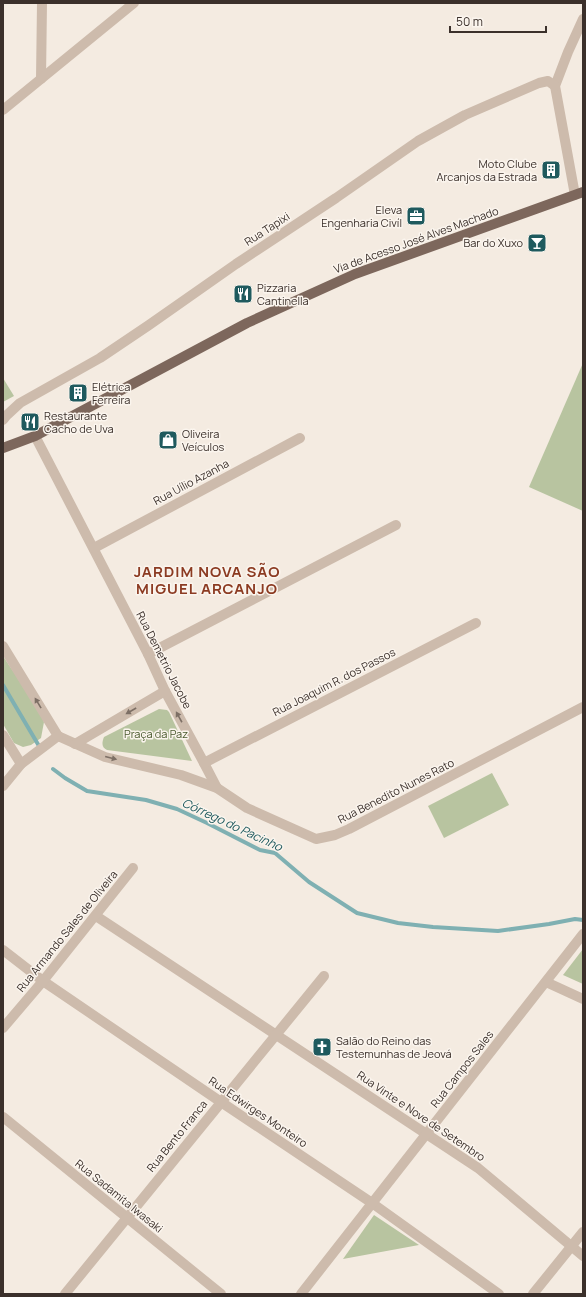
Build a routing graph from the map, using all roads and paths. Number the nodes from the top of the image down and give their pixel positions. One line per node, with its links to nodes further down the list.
1 (42, 3): 4 (street)
2 (134, 3): 4 (street)
3 (583, 19): 5 (street)
4 (41, 79): 6 (street)
5 (555, 86): 7 (street); 8 (street, Rua Tapixi)
6 (3, 110)
7 (579, 193): 9 (main road, Via de Acesso José Alves Machado)
8 (3, 420)
9 (35, 436): 11 (main road, Via de Acesso José Alves Machado); 13 (street, Rua Demetrio Jacobe)
10 (300, 438): 13 (street, Rua Uílio Azanha)
11 (3, 448)
12 (396, 525): 16 (street)
13 (94, 548): 16 (street, Rua Demetrio Jacobe)
14 (476, 622): 22 (street, Rua Joaquim R. dos Passos)
15 (3, 646): 20 (street, one-way to 15)
16 (148, 654): 17 (street, Rua Demetrio Jacobe)
17 (165, 691): 21 (street, one-way to 21); 22 (street, Rua Demetrio Jacobe, one-way to 17)
18 (583, 707): 25 (street, Rua Benedito Nunes Rato)
19 (3, 735): 23 (street)
20 (58, 736): 21 (street, Rua Benedito Nunes Rato); 23 (street)
21 (75, 744): 25 (street, Rua Benedito Nunes Rato, one-way to 25)
22 (204, 763): 25 (street, Rua Demetrio Jacobe)
23 (20, 764): 24 (street)
24 (3, 786)
25 (217, 788)
26 (133, 868): 27 (street, Rua Armando Sales de Oliveira)
27 (96, 916): 31 (street, Rua Armando Sales de Oliveira); 35 (street, Rua Vinte e Nove de Setembro)
28 (583, 934): 32 (street, Rua Campos Sales)
29 (3, 950): 31 (street, Rua Edwirges Monteiro)
30 (324, 976): 35 (street, Rua Bento Franca)
31 (43, 981): 34 (street, Rua Armando Sales de Oliveira); 36 (street, Rua Edwirges Monteiro)
32 (546, 982): 33 (street); 38 (street, Rua Campos Sales)
33 (583, 999)
34 (3, 1028)
35 (277, 1035): 36 (street, Rua Bento Franca); 38 (street, Rua Vinte e Nove de Setembro)
36 (221, 1102): 39 (street, Rua Edwirges Monteiro); 40 (street, Rua Bento Franca)
37 (3, 1117): 40 (street, Rua Sadamita Iwasaki)
38 (426, 1134): 39 (street, Rua Campos Sales); 42 (street, Rua Vinte e Nove de Setembro)
39 (372, 1203): 46 (street, Rua Campos Sales); 47 (street, Rua Edwirges Monteiro)
40 (127, 1217): 44 (street, Rua Bento Franca); 45 (street, Rua Sadamita Iwasaki)
41 (583, 1232): 42 (street)
42 (571, 1247): 43 (street, Rua Vinte e Nove de Setembro); 48 (street)
43 (583, 1256)
44 (65, 1294)
45 (220, 1294)
46 (301, 1294)
47 (499, 1294)
48 (533, 1294)

